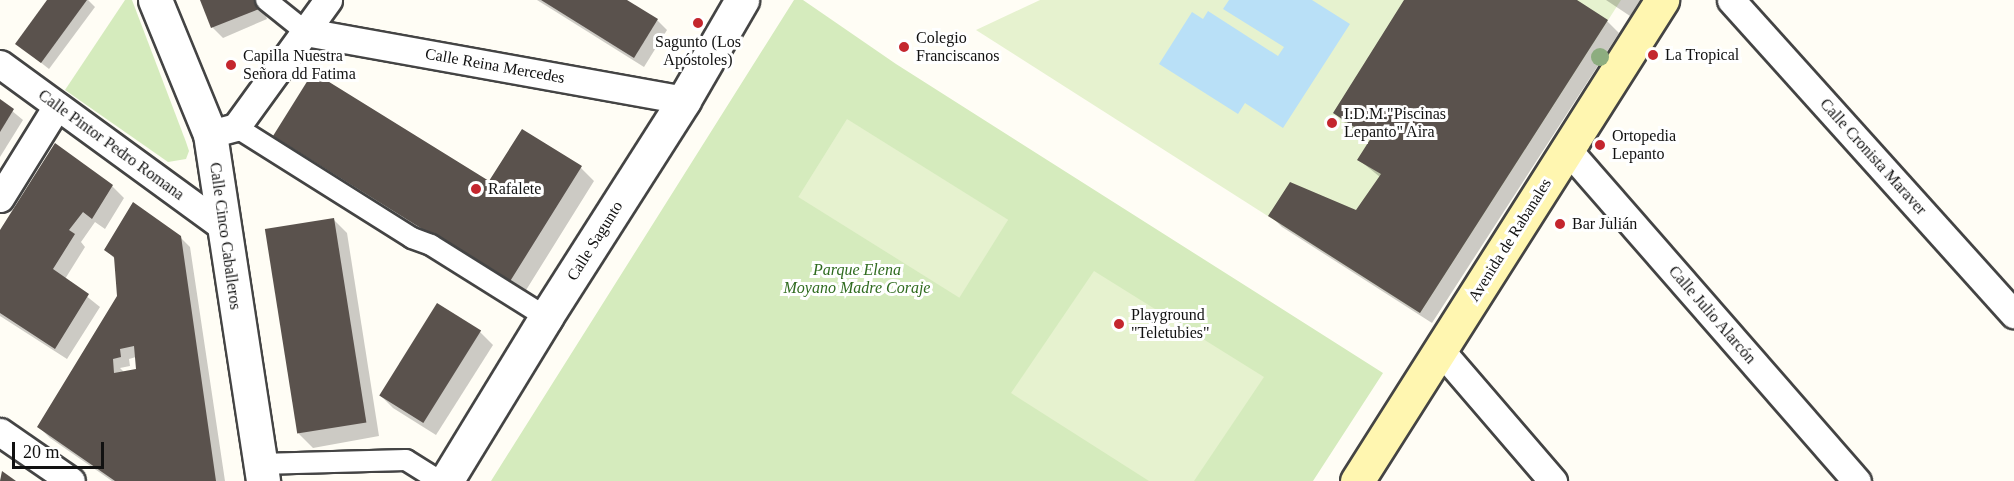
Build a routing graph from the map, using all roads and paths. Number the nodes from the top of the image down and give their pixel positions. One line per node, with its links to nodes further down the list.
1 (155, 0): 11 (street, Calle Cinco Caballeros)
2 (266, 0): 7 (street)
3 (328, 0): 7 (street)
4 (742, 0): 9 (street, Calle Sagunto)
5 (1662, 0): 12 (main road, Avenida de Rabanales)
6 (1731, 0): 15 (street, Calle Cronista Maraver)
7 (306, 32): 9 (street, Calle Reina Mercedes); 11 (street)
8 (0, 64): 10 (street, Calle Pintor Pedro Romana)
9 (684, 100): 16 (street, Calle Sagunto)
10 (57, 106): 13 (street); 14 (street, Calle Pintor Pedro Romana)
11 (223, 130): 14 (street, Calle Cinco Caballeros); 16 (street)
12 (1567, 149): 17 (main road, Avenida de Rabanales); 25 (street, Calle Julio Alarcón)
13 (0, 198)
14 (222, 226): 19 (street, Calle Cinco Caballeros)
15 (2014, 314)
16 (546, 317): 22 (street, Calle Sagunto)
17 (1441, 351): 23 (main road, Avenida de Rabanales); 24 (street)
18 (2, 438): 20 (street)
19 (262, 473): 21 (street)
20 (71, 481)
21 (440, 481)
22 (446, 481)
23 (1358, 481)
24 (1553, 481)
25 (1857, 481)

